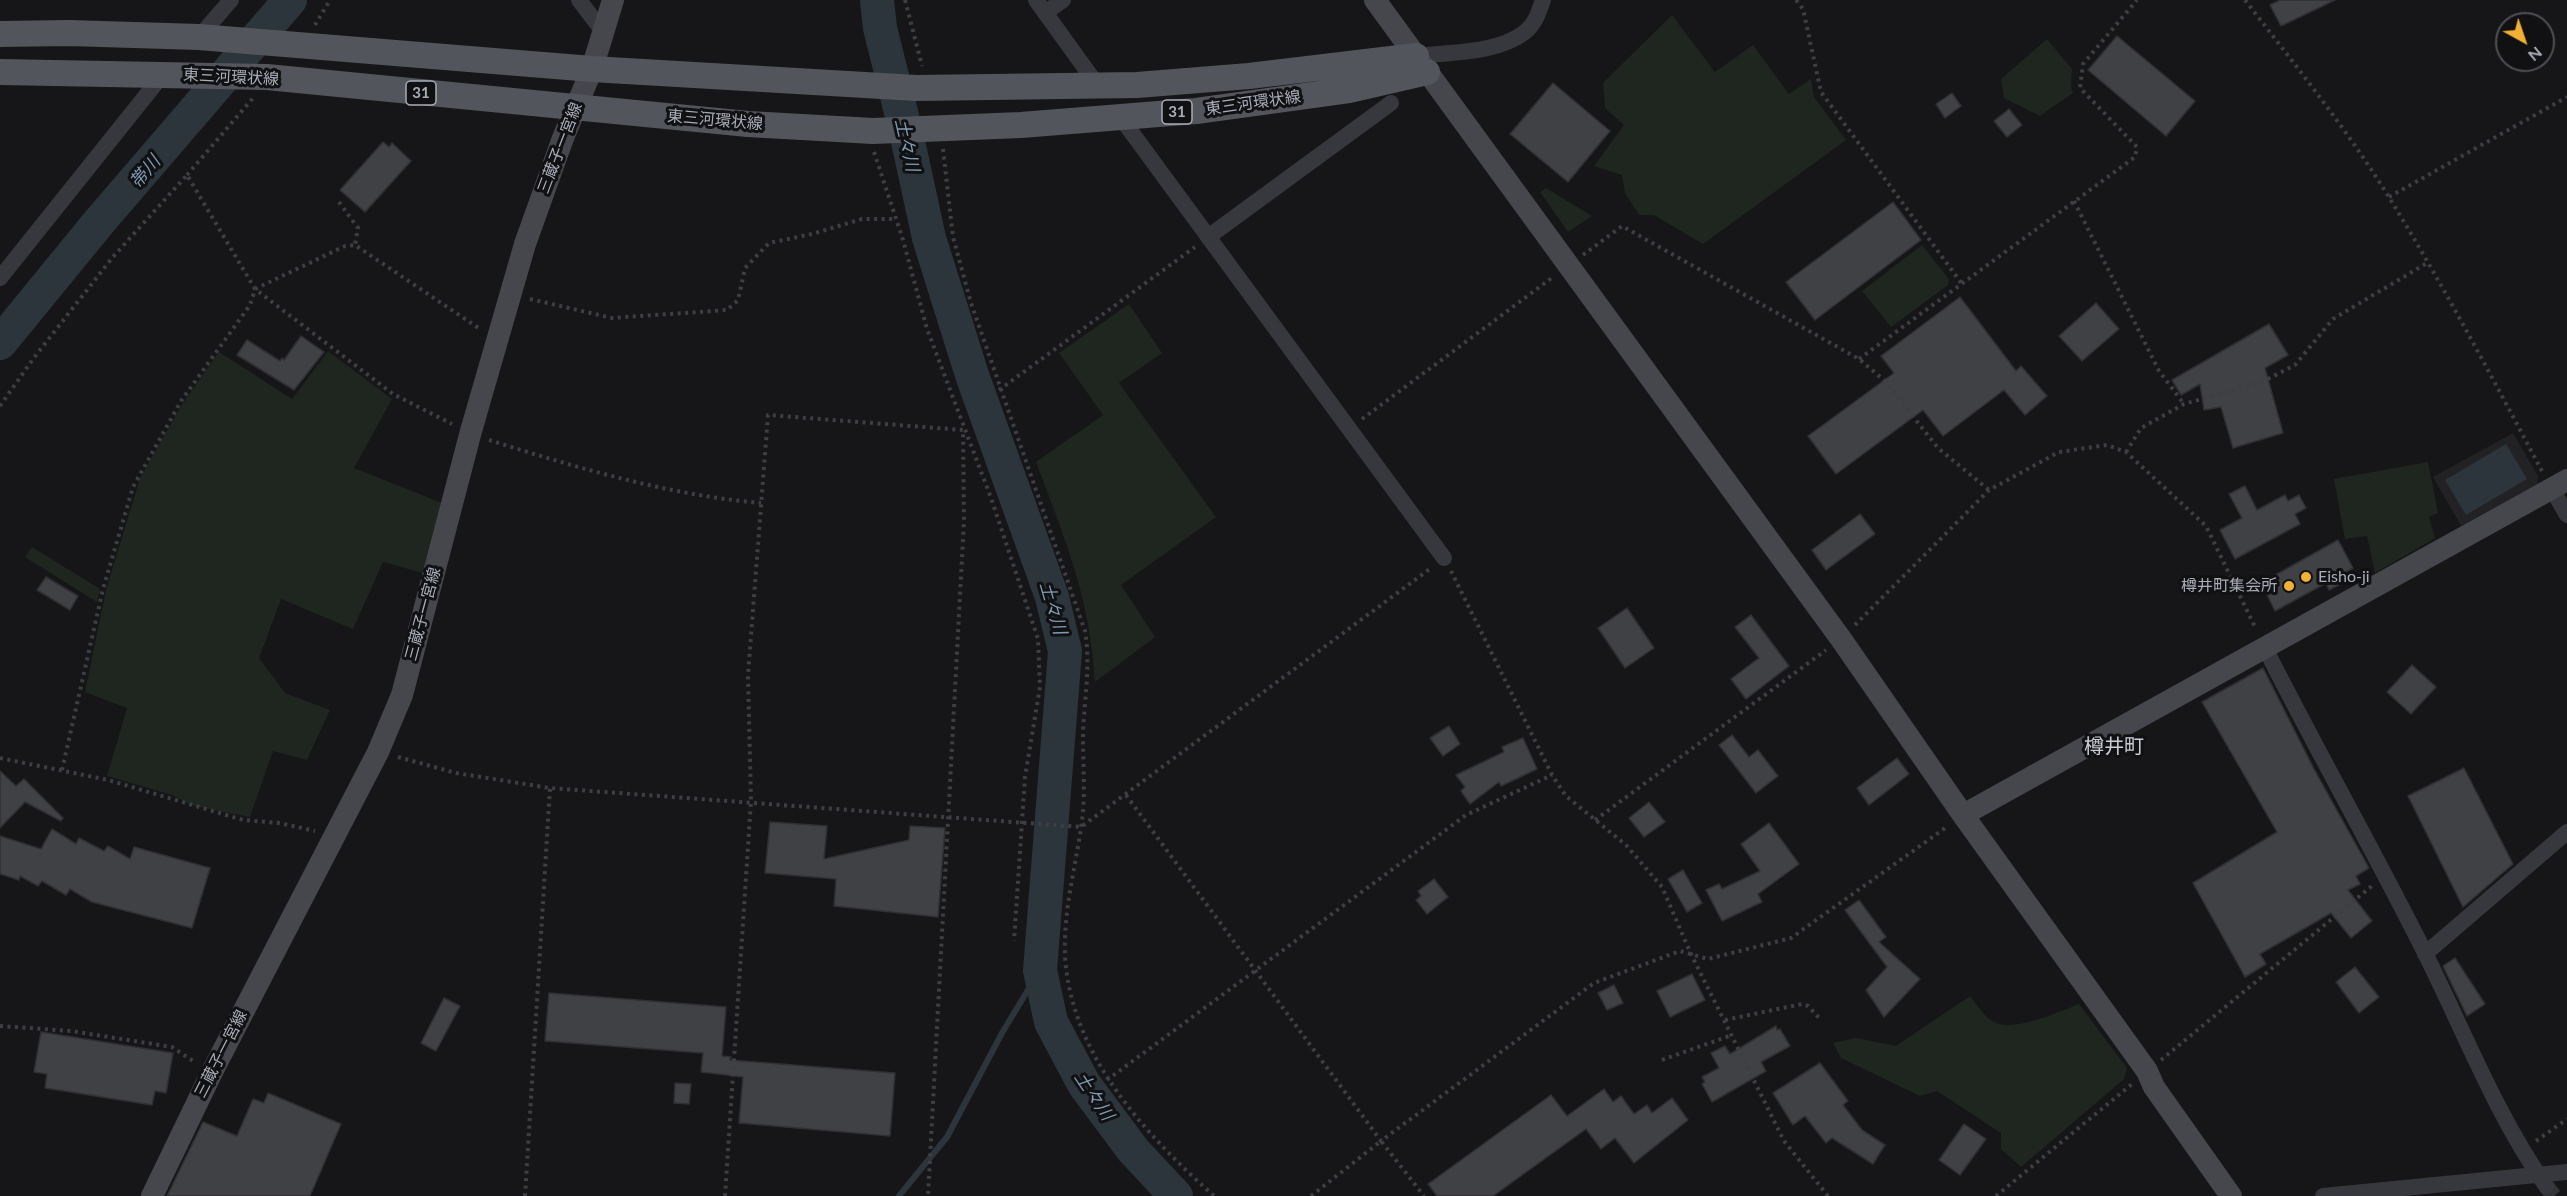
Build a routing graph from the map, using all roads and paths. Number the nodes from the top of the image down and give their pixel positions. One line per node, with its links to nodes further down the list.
1 (231, 0): 14 (street)
2 (579, 0): 12 (street)
3 (614, 0): 12 (street, 三蔵子一宮線)
4 (905, 0): 21 (path)
5 (1063, 0): 11 (street)
6 (1375, 0): 15 (street)
7 (1543, 0): 15 (street)
8 (1796, 0): 38 (path)
9 (2137, 0): 30 (path)
10 (2245, 0): 29 (path)
11 (1041, 7): 20 (street)
12 (604, 33): 16 (street, 三蔵子一宮線)
13 (0, 34): 14 (main road, 東三河環状線 / 31)
14 (199, 37): 16 (main road, 東三河環状線 / 31)
15 (1421, 64): 20 (main road, 東三河環状線 / 31); 25 (main road, 東三河環状線 / 31); 36 (street)
16 (592, 69): 21 (main road, 東三河環状線 / 31); 24 (street, 三蔵子一宮線)
17 (0, 72): 18 (main road, 東三河環状線 / 31)
18 (165, 74): 19 (main road, 東三河環状線 / 31); 37 (street)
19 (267, 78): 24 (main road, 東三河環状線 / 31); 28 (path)
20 (1098, 86): 21 (main road, 東三河環状線 / 31)
21 (921, 88)
22 (2567, 97): 29 (path)
23 (1391, 103): 33 (street)
24 (575, 108): 27 (main road, 東三河環状線 / 31); 40 (street, 三蔵子一宮線)
25 (1121, 118): 26 (main road, 東三河環状線 / 31); 33 (street)
26 (933, 128): 27 (main road, 東三河環状線 / 31); 43 (path)
27 (869, 130): 32 (path)
28 (187, 175): 39 (path); 45 (path)
29 (2389, 197): 35 (path)
30 (2074, 201): 38 (path); 44 (path)
31 (339, 202): 34 (path)
32 (896, 219): 40 (path); 47 (path)
33 (1208, 237): 43 (path); 46 (street)
34 (355, 245): 39 (path); 41 (path)
35 (2427, 263): 44 (path); 50 (path)
36 (1569, 266): 42 (path); 46 (path); 55 (street)
37 (0, 278)
38 (1962, 284): 42 (path)
39 (255, 289): 48 (path); 59 (path)
40 (510, 294): 41 (street, 三蔵子一宮線)
41 (497, 340): 48 (street, 三蔵子一宮線)
42 (1859, 359): 51 (path)
43 (999, 390): 68 (path)
44 (2184, 404): 49 (path)
45 (0, 406)
46 (1349, 429): 54 (street)
47 (963, 430): 52 (path); 65 (path); 67 (path)
48 (471, 431): 52 (path); 57 (street, 三蔵子一宮線)
49 (2126, 452): 51 (path); 56 (path)
50 (2559, 485): 53 (street); 56 (street)
51 (1989, 490): 55 (path)
52 (761, 503): 63 (path)
53 (2567, 515)
54 (1444, 558): 60 (path); 62 (path)
55 (1841, 639): 64 (street); 66 (path)
56 (2265, 648): 64 (street); 71 (street)
57 (378, 752): 61 (path); 70 (street, 三蔵子一宮線)
58 (0, 758): 59 (path)
59 (62, 770): 70 (path)
60 (1552, 775): 66 (path); 75 (path)
61 (550, 788): 63 (path); 90 (path)
62 (1126, 795): 68 (path); 75 (path)
63 (752, 801): 65 (path); 91 (path)
64 (1963, 815): 73 (path); 81 (street)
65 (948, 816): 67 (path); 92 (path)
66 (1595, 820): 73 (path)
67 (1022, 822): 68 (path); 72 (path)
68 (1081, 827): 83 (path)
69 (2567, 832): 74 (street)
70 (336, 835): 82 (street, 三蔵子一宮線)
71 (2384, 876): 74 (street); 81 (path)
72 (1014, 941)
73 (1690, 952): 76 (path); 85 (path)
74 (2425, 954): 86 (street)
75 (1256, 971): 83 (path); 85 (path)
76 (1725, 1020): 77 (path); 79 (path)
77 (1821, 1020)
78 (0, 1026): 82 (path)
79 (1732, 1035): 80 (path); 96 (path)
80 (1662, 1060)
81 (2147, 1071): 97 (path); 98 (street)
82 (212, 1072): 89 (street, 三蔵子一宮線)
83 (1107, 1080): 93 (path)
84 (2567, 1119): 86 (path)
85 (1381, 1141): 94 (path); 95 (path)
86 (2522, 1148): 88 (street)
87 (2567, 1172): 88 (street)
88 (2542, 1180): 99 (street)
89 (152, 1196)
90 (525, 1196)
91 (725, 1196)
92 (928, 1196)
93 (1214, 1196)
94 (1311, 1196)
95 (1424, 1196)
96 (1827, 1196)
97 (1996, 1196)
98 (2231, 1196)
99 (2324, 1196)

